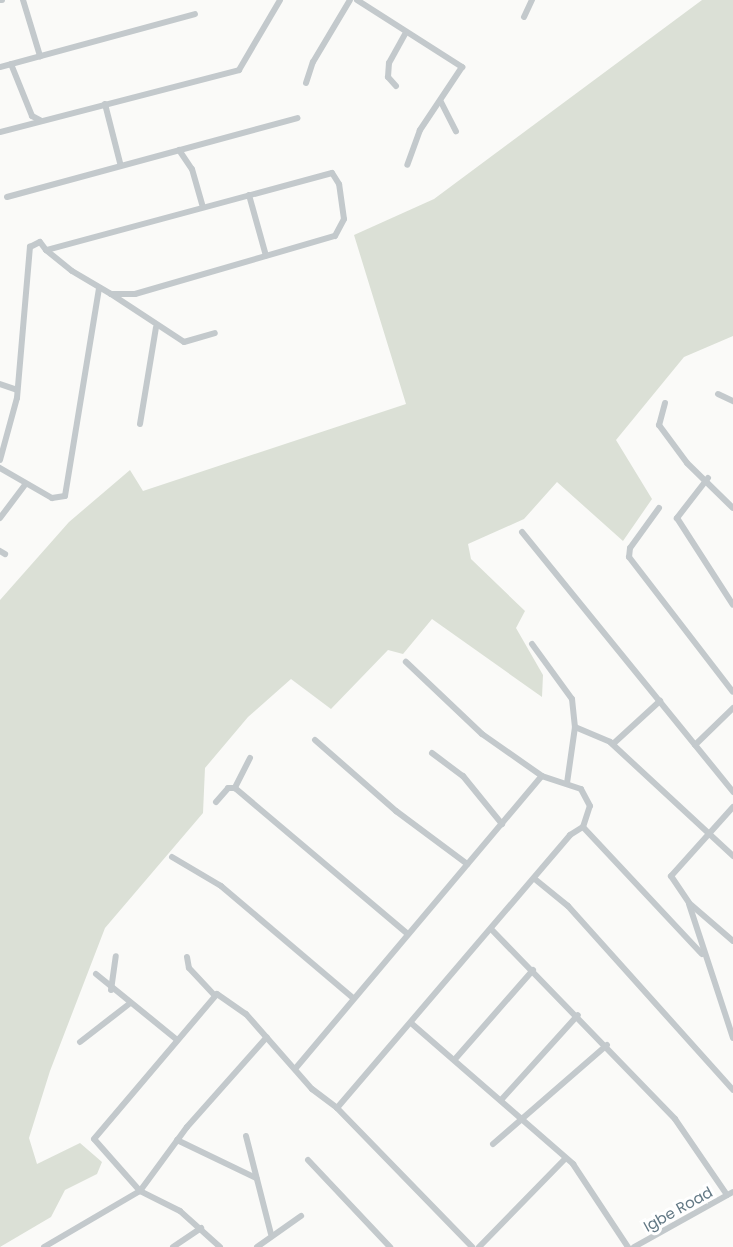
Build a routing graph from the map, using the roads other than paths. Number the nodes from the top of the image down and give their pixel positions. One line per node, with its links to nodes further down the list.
1 (23, 0): 9 (street)
2 (279, 0): 15 (street)
3 (350, 0): 12 (street)
4 (357, 0): 8 (street)
5 (532, 0): 7 (street)
6 (195, 14): 9 (street)
7 (524, 17)
8 (406, 32): 13 (street); 14 (street)
9 (40, 56): 10 (street)
10 (11, 64): 11 (street); 16 (street)
11 (0, 67)
12 (306, 83)
13 (396, 86)
14 (441, 102): 20 (street); 24 (street)
15 (105, 105): 18 (street); 23 (street)
16 (32, 116): 18 (street); 19 (street)
17 (297, 118): 22 (street)
18 (40, 120): 19 (street)
19 (28, 124): 21 (street)
20 (456, 131)
21 (0, 132)
22 (179, 150): 23 (street); 27 (street)
23 (120, 163): 26 (street)
24 (407, 165)
25 (249, 195): 27 (street); 29 (street); 29 (street)
26 (7, 196)
27 (202, 205): 28 (street)
28 (46, 250): 30 (street); 35 (street)
29 (266, 256): 31 (street)
30 (99, 288): 31 (street); 43 (street)
31 (111, 294): 32 (street)
32 (156, 327): 33 (street); 39 (street)
33 (215, 333)
34 (0, 384): 35 (street)
35 (16, 390): 40 (street)
36 (718, 394): 37 (street)
37 (733, 401)
38 (665, 403): 42 (street)
39 (140, 424)
40 (0, 460)
41 (0, 468): 43 (street)
42 (708, 478): 45 (street); 48 (street)
43 (24, 486): 46 (street)
44 (659, 508): 51 (street)
45 (733, 508)
46 (0, 518)
47 (522, 532): 52 (street)
48 (733, 605)
49 (532, 644): 54 (street)
50 (406, 662): 60 (street)
51 (733, 692)
52 (660, 700): 56 (street); 57 (street)
53 (733, 708): 57 (street)
54 (575, 727): 56 (street); 61 (street)
55 (315, 740): 71 (street)
56 (613, 744): 68 (street)
57 (694, 745): 63 (street)
58 (432, 753): 66 (street)
59 (250, 758): 62 (street)
60 (543, 777): 61 (street); 66 (street)
61 (567, 783): 67 (street)
62 (235, 788): 64 (street); 75 (street)
63 (733, 792)
64 (216, 802)
65 (733, 807): 68 (street)
66 (502, 824): 71 (street)
67 (583, 827): 72 (street); 77 (street)
68 (709, 835): 69 (street); 73 (street)
69 (733, 856)
70 (172, 857): 84 (street)
71 (466, 864): 75 (street)
72 (536, 880): 74 (street); 95 (street)
73 (689, 903): 76 (street); 77 (street)
74 (492, 930): 80 (street); 87 (street)
75 (408, 934): 84 (street)
76 (733, 941)
77 (702, 954): 89 (street)
78 (116, 956): 82 (street)
79 (187, 957): 83 (street)
80 (533, 970): 86 (street); 93 (street)
81 (96, 974): 82 (street)
82 (111, 990): 85 (street)
83 (214, 994): 88 (street); 90 (street)
84 (352, 997): 94 (street)
85 (129, 1005): 90 (street); 91 (street)
86 (578, 1015): 92 (street); 96 (street)
87 (411, 1023): 93 (street); 97 (street)
88 (267, 1037): 94 (street); 100 (street)
89 (733, 1038)
90 (176, 1040): 105 (street)
91 (80, 1042)
92 (607, 1045): 98 (street); 106 (street)
93 (456, 1058): 96 (street)
94 (295, 1069): 97 (street)
95 (733, 1090)
96 (502, 1099): 98 (street)
97 (337, 1108): 116 (street)
98 (522, 1117): 101 (street); 102 (street)
99 (246, 1136): 104 (street)
100 (177, 1140): 104 (street); 105 (street)
101 (493, 1144)
102 (566, 1158): 117 (street); 118 (street)
103 (308, 1161): 115 (street)
104 (256, 1178): 109 (street)
105 (140, 1191): 108 (street); 111 (street)
106 (730, 1194): 110 (street, Igbe Road)
107 (301, 1216): 109 (street)
108 (201, 1228): 112 (street); 113 (street)
109 (271, 1234): 114 (street)
110 (638, 1246)
111 (44, 1247)
112 (172, 1247)
113 (220, 1247)
114 (257, 1247)
115 (390, 1247)
116 (472, 1247)
117 (479, 1247)
118 (628, 1247)

